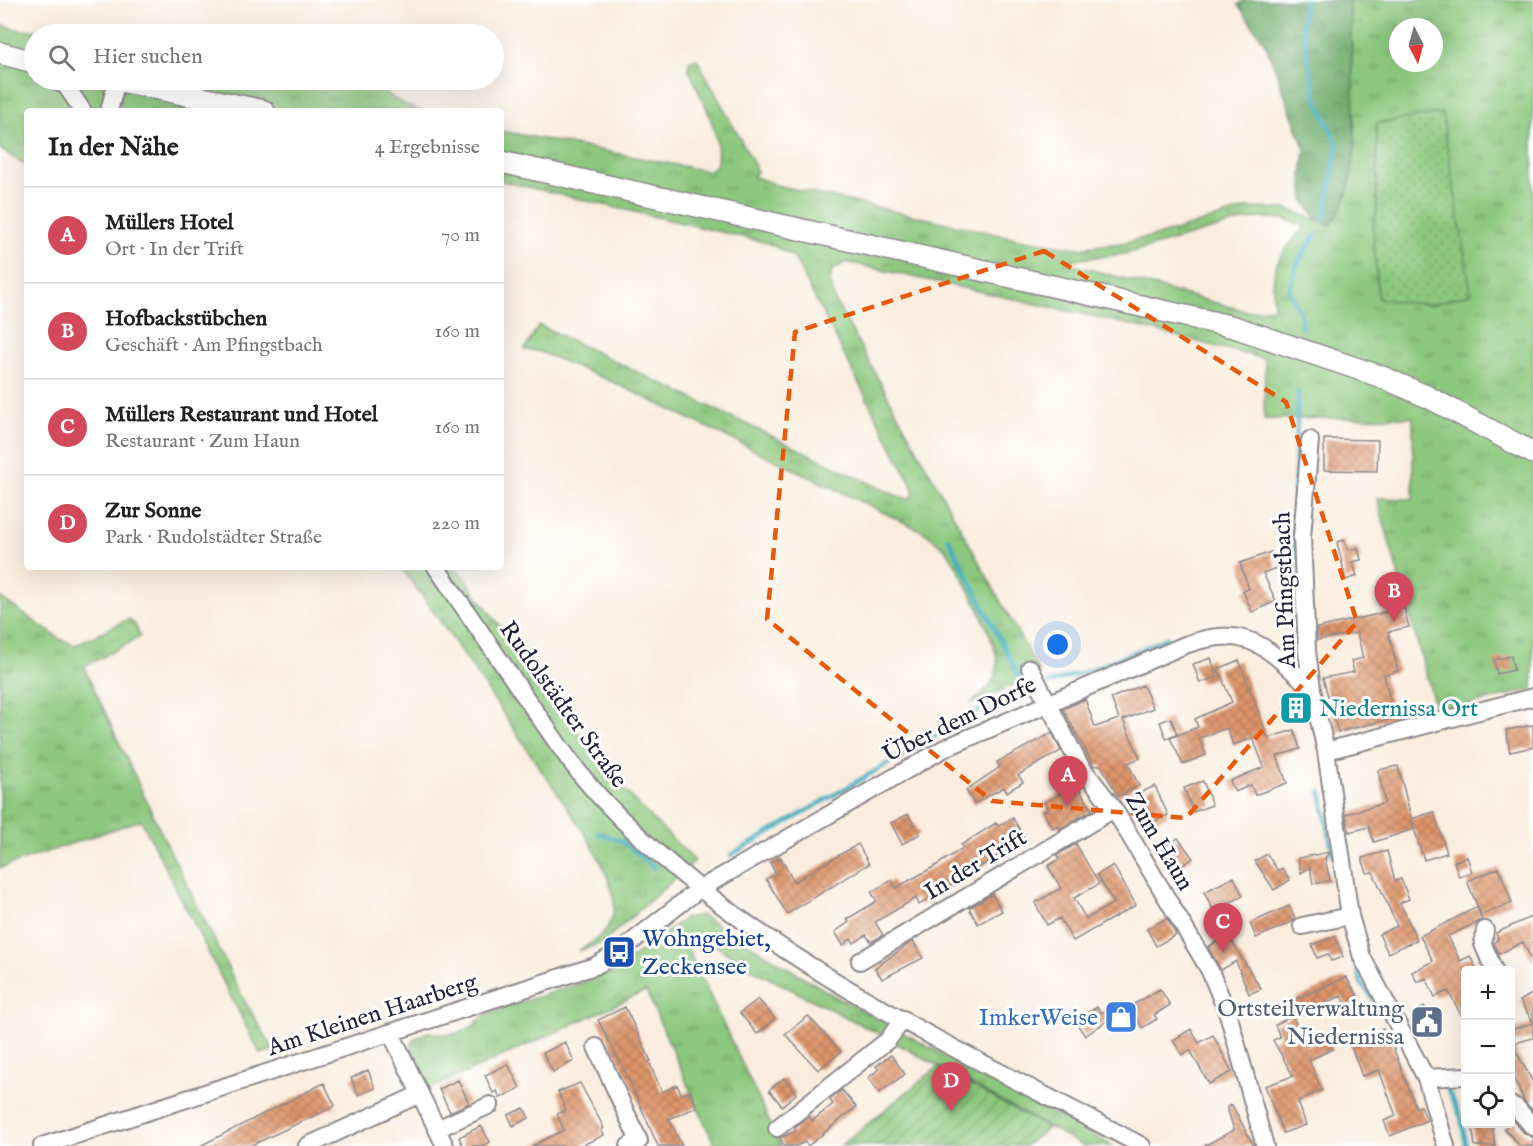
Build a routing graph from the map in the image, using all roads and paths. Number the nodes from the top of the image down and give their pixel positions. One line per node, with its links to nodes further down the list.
1 (0, 53): 2 (main road)
2 (24, 60)
3 (69, 90): 6 (street)
4 (114, 90): 7 (street)
5 (164, 90): 8 (main road)
6 (81, 108)
7 (110, 108)
8 (250, 108)
9 (504, 163): 11 (main road)
10 (1310, 440): 14 (street, Am Pfingstbach)
11 (1533, 453)
12 (438, 570): 19 (street, Rudolstädter Straße)
13 (1030, 668): 16 (street, Zum Haun)
14 (1312, 688): 16 (street, Über dem Dorfe); 17 (street, Am Pfingstbach)
15 (1533, 697): 17 (street)
16 (1048, 702): 18 (street, Zum Haun); 19 (street, Über dem Dorfe)
17 (1326, 751): 20 (street, Am Pfingstbach)
18 (1114, 809): 23 (street, In der Trift); 41 (street, Zum Haun)
19 (698, 890): 25 (street, Rudolstädter Straße); 26 (street, Am Kleinen Haarberg)
20 (1350, 916): 21 (street); 29 (street, Am Pfingstbach)
21 (1302, 926)
22 (1485, 930): 24 (street)
23 (860, 961)
24 (1492, 966)
25 (903, 1019): 34 (street); 40 (street, Rudolstädter Straße)
26 (391, 1033): 30 (street); 37 (street, Am Kleinen Haarberg)
27 (596, 1047): 36 (street)
28 (1461, 1076): 29 (street)
29 (1426, 1078): 42 (street, Am Pfingstbach)
30 (420, 1094): 35 (street); 38 (street)
31 (490, 1105): 35 (street)
32 (1515, 1106): 33 (street)
33 (1533, 1127)
34 (777, 1128)
35 (437, 1129): 39 (street)
36 (634, 1144)
37 (42, 1146)
38 (307, 1146)
39 (445, 1146)
40 (1142, 1146)
41 (1265, 1146)
42 (1446, 1146)

